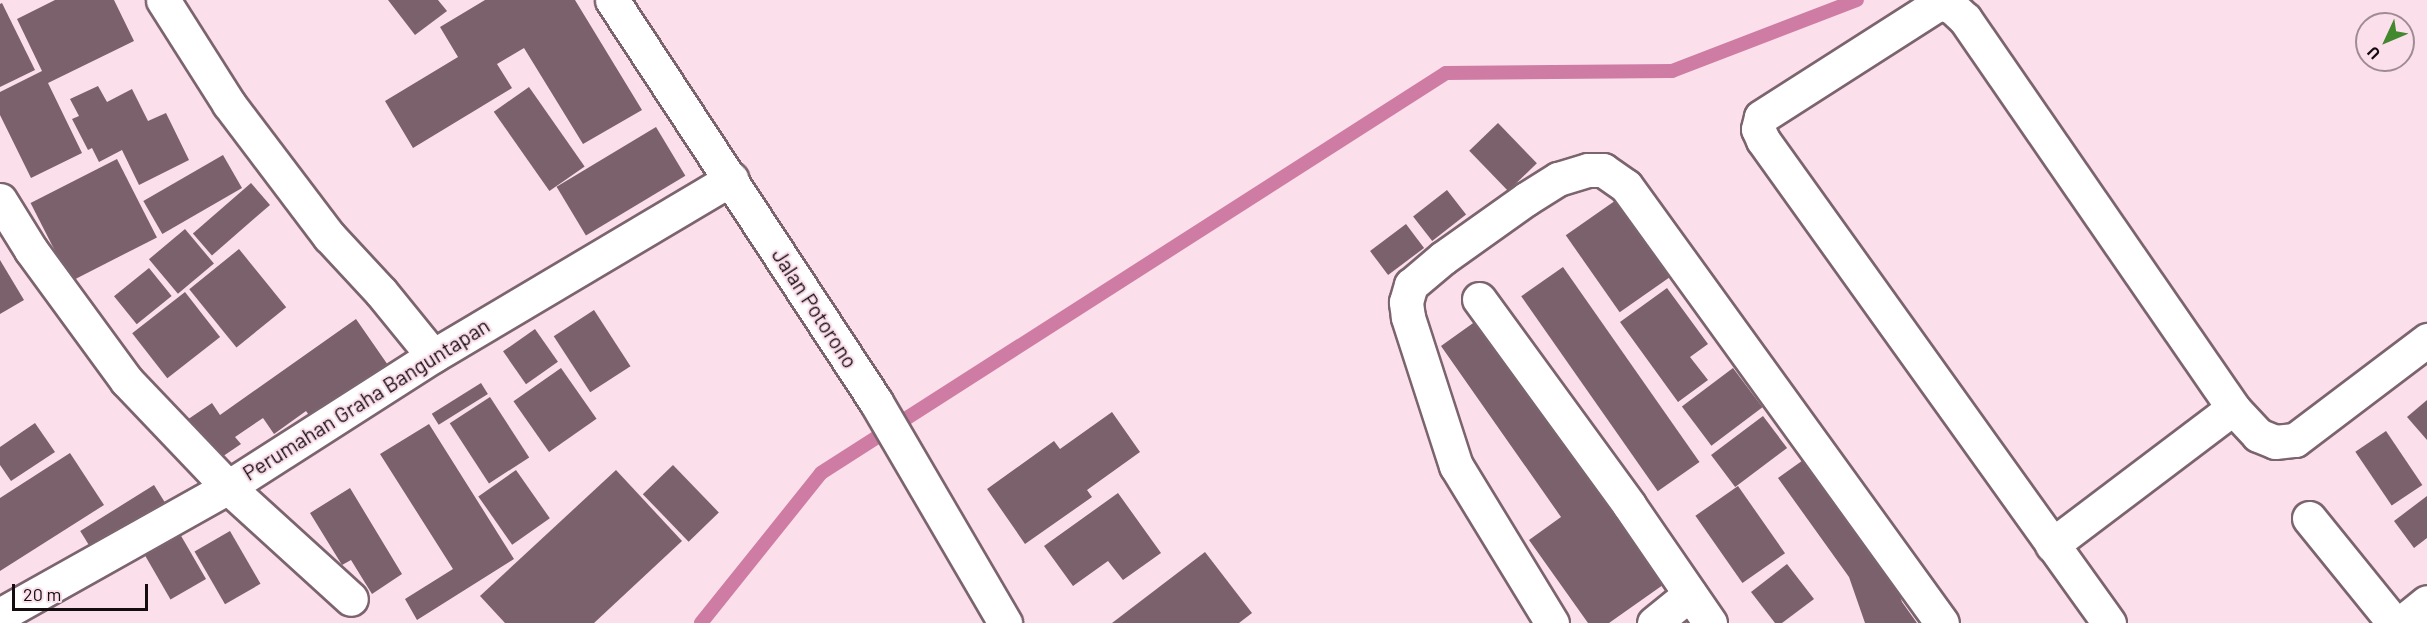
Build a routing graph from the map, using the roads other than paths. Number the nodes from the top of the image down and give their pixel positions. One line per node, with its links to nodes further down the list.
1 (163, 0): 7 (street)
2 (612, 0): 3 (street, Jalan Potorono)
3 (731, 179): 7 (street, Perumahan Graha Banguntapan); 16 (street, Jalan Potorono)
4 (0, 200): 9 (street)
5 (1479, 299): 12 (street)
6 (2427, 340): 8 (street)
7 (433, 356): 9 (street, Perumahan Graha Banguntapan)
8 (2233, 408): 11 (street); 11 (street)
9 (228, 486): 13 (street); 15 (street, Perumahan Graha Banguntapan)
10 (2309, 518): 22 (street)
11 (2052, 544): 21 (street)
12 (1690, 594): 18 (street); 19 (street)
13 (351, 599)
14 (2427, 602): 23 (street)
15 (0, 615)
16 (1005, 623)
17 (1552, 623): 20 (street)
18 (1654, 623)
19 (1710, 623)
20 (1942, 623)
21 (2109, 623)
22 (2394, 623)
23 (2402, 623)

